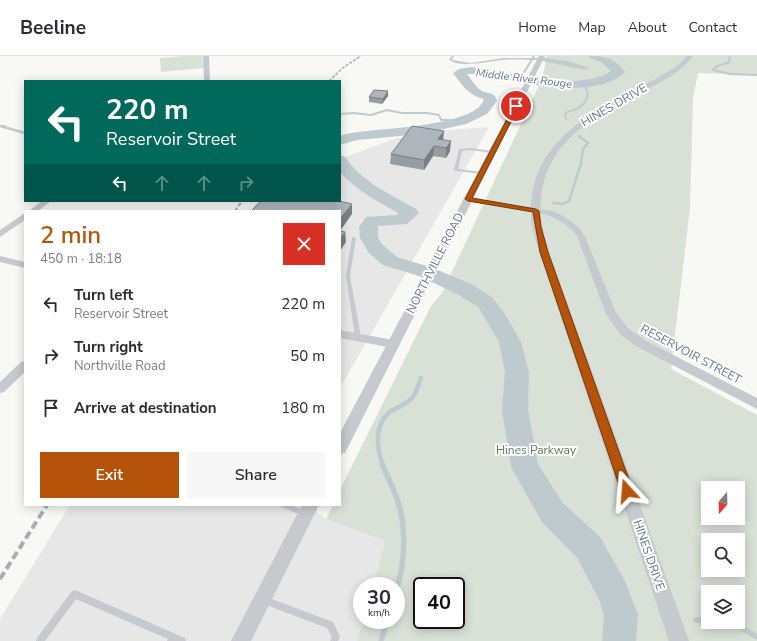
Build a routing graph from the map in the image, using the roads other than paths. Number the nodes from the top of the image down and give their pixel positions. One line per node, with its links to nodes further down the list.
1 (206, 56): 6 (street)
2 (453, 56): 4 (lane)
3 (690, 56): 12 (street, HINES DRIVE)
4 (541, 58): 5 (street); 7 (street, NORTHVILLE ROAD)
5 (586, 68)
6 (207, 80)
7 (492, 152): 8 (street, NORTHVILLE ROAD); 8 (lane)
8 (482, 173): 9 (street, NORTHVILLE ROAD)
9 (468, 199): 12 (street, RESERVOIR STREET); 20 (street, NORTHVILLE ROAD)
10 (46, 202): 11 (street)
11 (34, 210)
12 (536, 211): 23 (street, RESERVOIR STREET); 33 (street, HINES DRIVE)
13 (24, 217): 14 (street)
14 (0, 234)
15 (354, 238): 19 (lane)
16 (0, 259): 17 (street)
17 (24, 265)
18 (341, 334): 19 (street)
19 (358, 337): 20 (street)
20 (393, 344): 24 (street, NORTHVILLE ROAD)
21 (24, 366): 22 (street)
22 (0, 389)
23 (757, 404)
24 (341, 446)
25 (288, 506): 26 (lane)
26 (308, 510): 27 (street)
27 (262, 599): 31 (street); 32 (lane)
28 (172, 639): 29 (lane); 30 (lane)
29 (40, 641)
30 (182, 641)
31 (241, 641)
32 (334, 641)
33 (678, 641)

